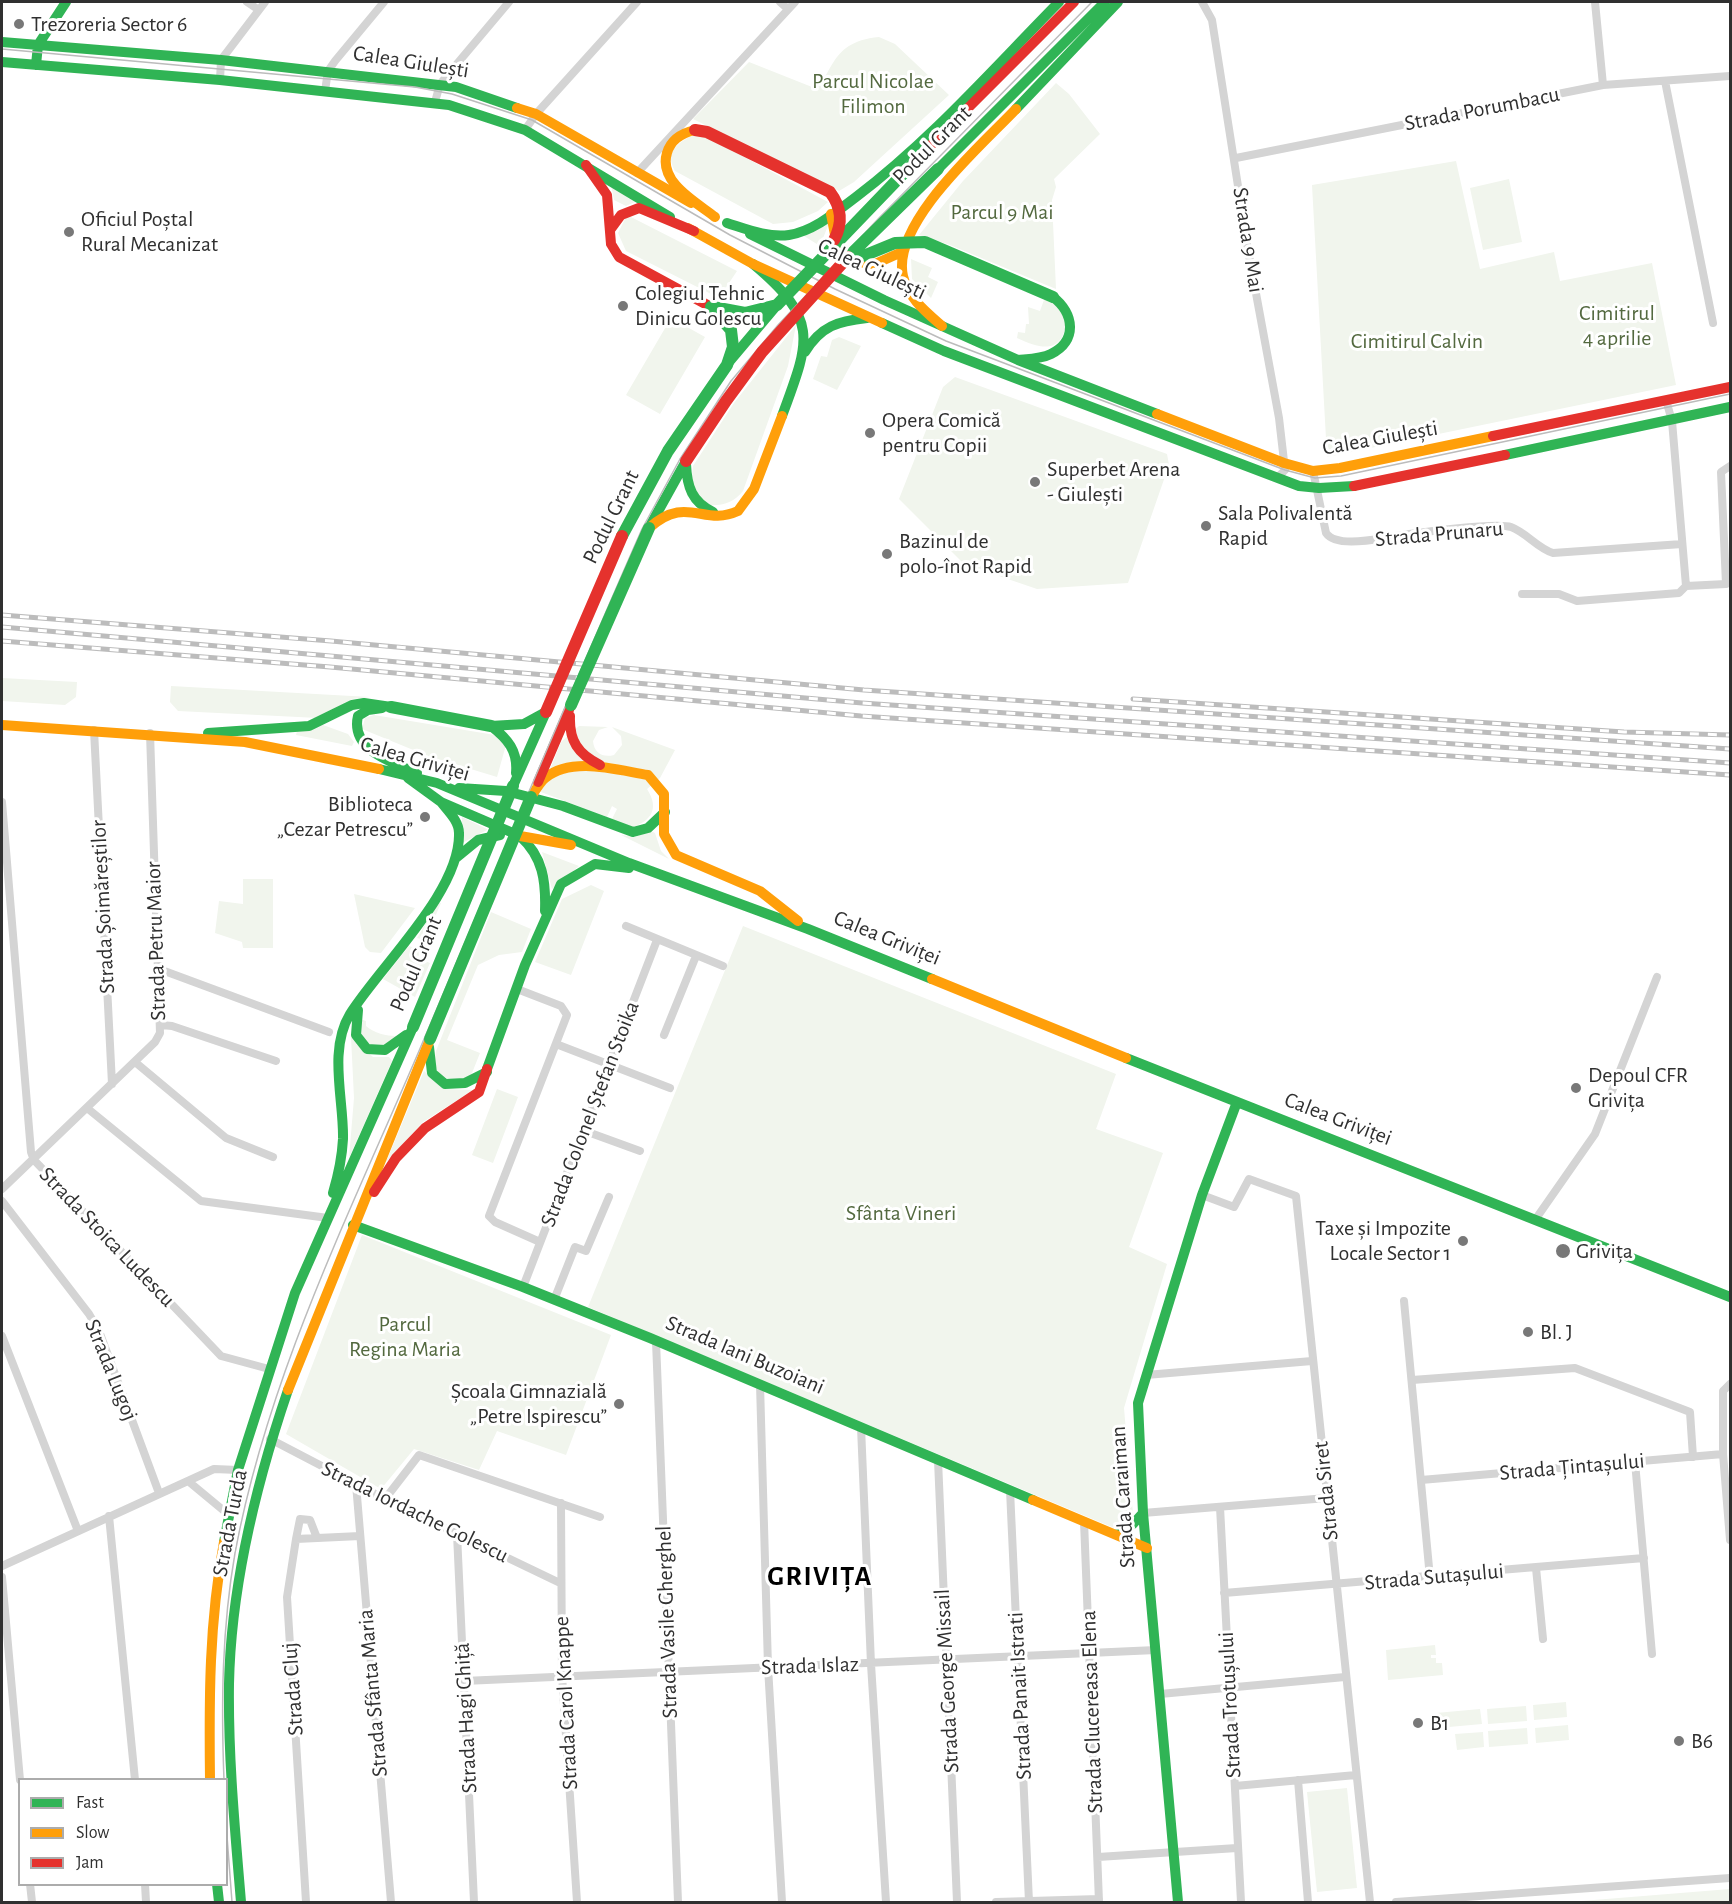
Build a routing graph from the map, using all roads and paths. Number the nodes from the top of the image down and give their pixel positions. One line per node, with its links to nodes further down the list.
1 (66, 2): 18 (main road)
2 (247, 2): 16 (street)
3 (265, 2): 16 (street)
4 (384, 2): 22 (street)
5 (509, 2): 26 (street)
6 (637, 2): 30 (street)
7 (780, 2): 15 (street)
8 (795, 2): 15 (street)
9 (1059, 2): 35 (main road)
10 (1074, 2): 41 (main road, Podul Grant, bridge)
11 (1105, 2): 43 (main road, Podul Grant, bridge)
12 (1118, 2): 40 (main road)
13 (1202, 2): 32 (street, Strada 9 Mai)
14 (1595, 2): 27 (street)
15 (788, 9): 34 (street)
16 (259, 10): 19 (street)
17 (2, 42): 18 (main road, Calea Giulești)
18 (38, 45): 19 (main road, Calea Giulești); 21 (main road)
19 (221, 60): 22 (main road, Calea Giulești); 24 (street)
20 (2, 62): 21 (main road, Calea Giulești)
21 (36, 65): 24 (main road, Calea Giulești)
22 (328, 71): 26 (main road, Calea Giulești); 28 (street)
23 (1731, 76): 25 (street, Strada Porumbacu)
24 (220, 80): 28 (main road, Calea Giulești)
25 (1665, 81): 27 (street, Strada Porumbacu); 47 (street)
26 (440, 84): 29 (street); 30 (main road, Calea Giulești)
27 (1604, 86): 32 (street, Strada Porumbacu)
28 (325, 91): 29 (main road, Calea Giulești)
29 (435, 102): 31 (main road, Calea Giulești)
30 (536, 114): 31 (street); 34 (main road, Calea Giulești)
31 (525, 130): 33 (main road, Calea Giulești)
32 (1236, 158): 57 (street, Strada 9 Mai)
33 (586, 165): 38 (main road); 39 (main road, Calea Giulești)
34 (637, 173): 36 (main road, Calea Giulești)
35 (831, 214): 37 (main road); 40 (main road)
36 (715, 217): 37 (main road, Calea Giulești); 41 (main road, bridge)
37 (727, 223): 48 (main road, Calea Giulești)
38 (610, 230): 39 (main road); 45 (main road)
39 (694, 231): 42 (main road, Calea Giulești)
40 (904, 251): 48 (main road)
41 (823, 255): 44 (main road, Podul Grant, bridge)
42 (753, 264): 46 (main road, Calea Giulești); 50 (main road)
43 (841, 265): 49 (main road, bridge); 56 (main road, Podul Grant, bridge)
44 (777, 305): 45 (main road, bridge); 51 (main road, Podul Grant, bridge)
45 (711, 307): 51 (main road, bridge)
46 (867, 318): 50 (main road); 60 (main road, Calea Giulești)
47 (1713, 323)
48 (942, 326): 49 (main road, Calea Giulești)
49 (1018, 360): 57 (main road, Calea Giulești)
50 (800, 361): 62 (main road)
51 (727, 364): 69 (main road, Podul Grant, bridge)
52 (1731, 387): 53 (main road, Calea Giulești)
53 (1666, 400): 55 (street); 59 (main road, Calea Giulești)
54 (1731, 407): 55 (main road, Calea Giulești)
55 (1672, 421): 61 (main road, Calea Giulești); 64 (street)
56 (686, 461): 62 (main road); 63 (main road, Podul Grant)
57 (1284, 463): 59 (main road, Calea Giulești); 60 (street)
58 (1731, 466): 65 (street)
59 (1313, 471): 61 (street, Strada Prunaru)
60 (1277, 478): 61 (main road, Calea Giulești)
61 (1317, 489): 64 (street, Strada Prunaru)
62 (723, 516): 63 (main road)
63 (649, 528): 67 (main road, Podul Grant, bridge)
64 (1682, 544): 65 (street)
65 (1686, 586): 66 (street)
66 (1522, 594)
67 (572, 705): 75 (main road); 80 (main road, Podul Grant)
68 (391, 707): 71 (main road, bridge); 74 (main road); 77 (main road)
69 (546, 712): 71 (main road); 78 (main road, Podul Grant)
70 (2, 725): 72 (main road, Calea Griviței)
71 (491, 726): 78 (main road)
72 (94, 730): 73 (main road, Calea Griviței); 108 (street, Strada Șoimăreștilor)
73 (150, 733): 74 (main road, Calea Griviței); 94 (street, Strada Petru Maior)
74 (180, 735): 76 (main road, Calea Griviței)
75 (607, 768): 80 (main road); 83 (main road)
76 (403, 775): 77 (main road, Calea Griviței); 82 (main road)
77 (437, 783): 79 (main road, Calea Griviței)
78 (513, 786): 99 (main road, Podul Grant, bridge)
79 (449, 788): 83 (main road); 85 (main road, Calea Griviței)
80 (531, 797): 102 (main road, Podul Grant, bridge)
81 (2, 802): 115 (street, Strada Stoica Ludescu)
82 (441, 802): 84 (main road); 86 (main road)
83 (666, 811): 90 (main road)
84 (520, 836): 85 (main road); 86 (main road); 88 (main road)
85 (595, 850): 87 (main road, Calea Griviței)
86 (450, 866): 97 (main road)
87 (650, 872): 88 (main road); 90 (main road, Calea Griviței)
88 (544, 918): 96 (main road)
89 (626, 926): 91 (street)
90 (808, 929): 110 (main road, Calea Griviței)
91 (657, 940): 92 (street); 106 (street, Strada Colonel Ștefan Stoika)
92 (696, 956): 93 (street); 101 (street)
93 (723, 966)
94 (159, 969): 98 (street, Strada Petru Maior); 100 (street)
95 (1657, 977): 123 (street)
96 (517, 988): 103 (street); 107 (main road)
97 (363, 998): 99 (main road); 122 (main road)
98 (161, 1025): 104 (street); 105 (street, Strada Petru Maior)
99 (413, 1027): 116 (main road, Podul Grant)
100 (330, 1032)
101 (664, 1035)
102 (430, 1039): 107 (main road); 117 (main road, Podul Grant)
103 (556, 1044): 106 (street); 125 (street)
104 (276, 1061)
105 (135, 1062): 108 (street, Strada Petru Maior); 114 (street)
106 (609, 1065): 109 (street); 112 (street, Strada Colonel Ștefan Stoika)
107 (487, 1072): 124 (main road)
108 (112, 1084): 111 (street, Strada Petru Maior)
109 (670, 1088)
110 (1237, 1102): 119 (main road, Strada Caraiman); 123 (main road, Calea Griviței)
111 (87, 1108): 115 (street, Strada Petru Maior); 122 (street)
112 (585, 1131): 113 (street); 125 (street, Strada Colonel Ștefan Stoika)
113 (640, 1151)
114 (273, 1157)
115 (34, 1160): 118 (street, Strada Petru Maior); 133 (street, Strada Stoica Ludescu)
116 (354, 1162): 122 (main road, Strada Turda)
117 (375, 1171): 124 (main road, Strada Turda)
118 (2, 1189)
119 (1202, 1195): 132 (street, Strada Siret); 134 (main road, Strada Caraiman)
120 (609, 1197): 128 (street)
121 (2, 1201): 150 (street, Strada Lugoj)
122 (328, 1218): 133 (main road, Strada Turda)
123 (1534, 1220): 127 (main road, Calea Griviței)
124 (353, 1225): 126 (main road, Strada Iani Buzoiani); 139 (main road, Strada Turda)
125 (540, 1242): 126 (street, Strada Colonel Ștefan Stoika)
126 (522, 1287): 128 (main road, Strada Iani Buzoiani)
127 (1731, 1297)
128 (554, 1300): 131 (main road, Strada Iani Buzoiani)
129 (1404, 1301): 135 (street)
130 (2, 1336): 160 (street)
131 (656, 1341): 136 (main road, Strada Iani Buzoiani); 184 (street, Strada Vasile Gherghel)
132 (1312, 1360): 134 (street); 152 (street, Strada Siret)
133 (269, 1369): 145 (main road, Strada Turda)
134 (1146, 1376): 155 (main road, Strada Caraiman)
135 (1412, 1380): 142 (street); 146 (street)
136 (760, 1384): 138 (main road, Strada Iani Buzoiani); 183 (street)
137 (1731, 1384): 140 (street)
138 (861, 1427): 143 (main road, Strada Iani Buzoiani); 182 (street)
139 (270, 1439): 148 (street, Strada Iordache Golescu); 207 (main road, Strada Turda)
140 (1727, 1441): 141 (street)
141 (1723, 1454): 142 (street, Strada Țintașului); 166 (street)
142 (1693, 1457): 144 (street, Strada Țintașului)
143 (938, 1460): 149 (main road, Strada Iani Buzoiani); 181 (street, Strada George Missail)
144 (1635, 1462): 146 (street, Strada Țintașului); 168 (street)
145 (238, 1470): 147 (street); 156 (main road, Strada Turda)
146 (1421, 1480): 172 (street)
147 (188, 1481): 150 (street); 156 (street)
148 (356, 1484): 151 (street, Strada Iordache Golescu); 163 (street, Strada Sfânta Maria)
149 (1010, 1490): 159 (main road, Strada Iani Buzoiani); 180 (street, Strada Panait Istrati)
150 (159, 1493): 157 (street)
151 (385, 1498): 153 (street); 161 (street, Strada Iordache Golescu)
152 (1327, 1498): 154 (street); 174 (street, Strada Siret)
153 (561, 1503): 158 (street); 173 (street, Strada Carol Knappe)
154 (1220, 1507): 155 (street); 175 (street, Strada Trotușului)
155 (1143, 1513): 162 (main road); 167 (main road, Strada Caraiman)
156 (229, 1515): 193 (main road, Strada Turda)
157 (109, 1516): 160 (street); 192 (street)
158 (600, 1517)
159 (1084, 1521): 162 (main road, Strada Iani Buzoiani); 178 (street, Strada Clucereasa Elena)
160 (78, 1531): 169 (street)
161 (457, 1534): 173 (street, Strada Iordache Golescu); 187 (street, Strada Hagi Ghiță)
162 (1116, 1534): 167 (main road, Strada Iani Buzoiani)
163 (360, 1536): 164 (street); 209 (street, Strada Sfânta Maria)
164 (317, 1538): 165 (street); 165 (street)
165 (296, 1539): 208 (street, Strada Cluj)
166 (1731, 1540)
167 (1147, 1548): 177 (main road, Strada Caraiman)
168 (1644, 1558): 170 (street, Strada Sutașului); 179 (street)
169 (2, 1566)
170 (1536, 1568): 172 (street, Strada Sutașului); 176 (street)
171 (2, 1577): 191 (street)
172 (1431, 1578): 174 (street, Strada Sutașului)
173 (560, 1583): 185 (street, Strada Carol Knappe)
174 (1336, 1585): 175 (street, Strada Sutașului); 186 (street, Strada Siret)
175 (1224, 1593): 188 (street, Strada Trotușului)
176 (1544, 1639)
177 (1156, 1650): 178 (street, Strada Islaz); 189 (main road, Strada Caraiman)
178 (1091, 1653): 180 (street, Strada Islaz); 198 (street, Strada Clucereasa Elena)
179 (1652, 1654)
180 (1018, 1656): 181 (street, Strada Islaz); 217 (street, Strada Panait Istrati)
181 (946, 1661): 182 (street, Strada Islaz); 215 (street, Strada George Missail)
182 (871, 1664): 183 (street, Strada Islaz); 214 (street)
183 (768, 1667): 184 (street, Strada Islaz); 213 (street)
184 (669, 1670): 185 (street, Strada Islaz); 212 (street, Strada Vasile Gherghel)
185 (562, 1675): 187 (street, Strada Islaz); 211 (street, Strada Carol Knappe)
186 (1346, 1677): 188 (street); 190 (street, Strada Siret)
187 (464, 1681): 210 (street, Strada Hagi Ghiță)
188 (1229, 1688): 189 (street); 195 (street, Strada Trotușului)
189 (1160, 1694): 197 (main road, Strada Caraiman)
190 (1356, 1774): 194 (street); 221 (street, Strada Siret)
191 (20, 1778)
192 (135, 1778)
193 (210, 1778)
194 (1298, 1780): 195 (street); 220 (street)
195 (1235, 1786): 196 (street, Strada Trotușului)
196 (1238, 1848): 197 (street); 219 (street, Strada Trotușului)
197 (1175, 1852): 198 (street); 218 (main road, Strada Caraiman)
198 (1098, 1857): 203 (street, Strada Clucereasa Elena)
199 (1731, 1878): 222 (street)
200 (30, 1886): 204 (street)
201 (145, 1886): 205 (street)
202 (217, 1886): 206 (main road)
203 (1099, 1901): 217 (street)
204 (32, 1902)
205 (146, 1902)
206 (219, 1902)
207 (241, 1902)
208 (306, 1902)
209 (391, 1902)
210 (474, 1902)
211 (577, 1902)
212 (678, 1902)
213 (782, 1902)
214 (886, 1902)
215 (957, 1902)
216 (996, 1902): 217 (street)
217 (1029, 1902)
218 (1178, 1902)
219 (1241, 1902)
220 (1308, 1902)
221 (1370, 1902)
222 (1396, 1902)

